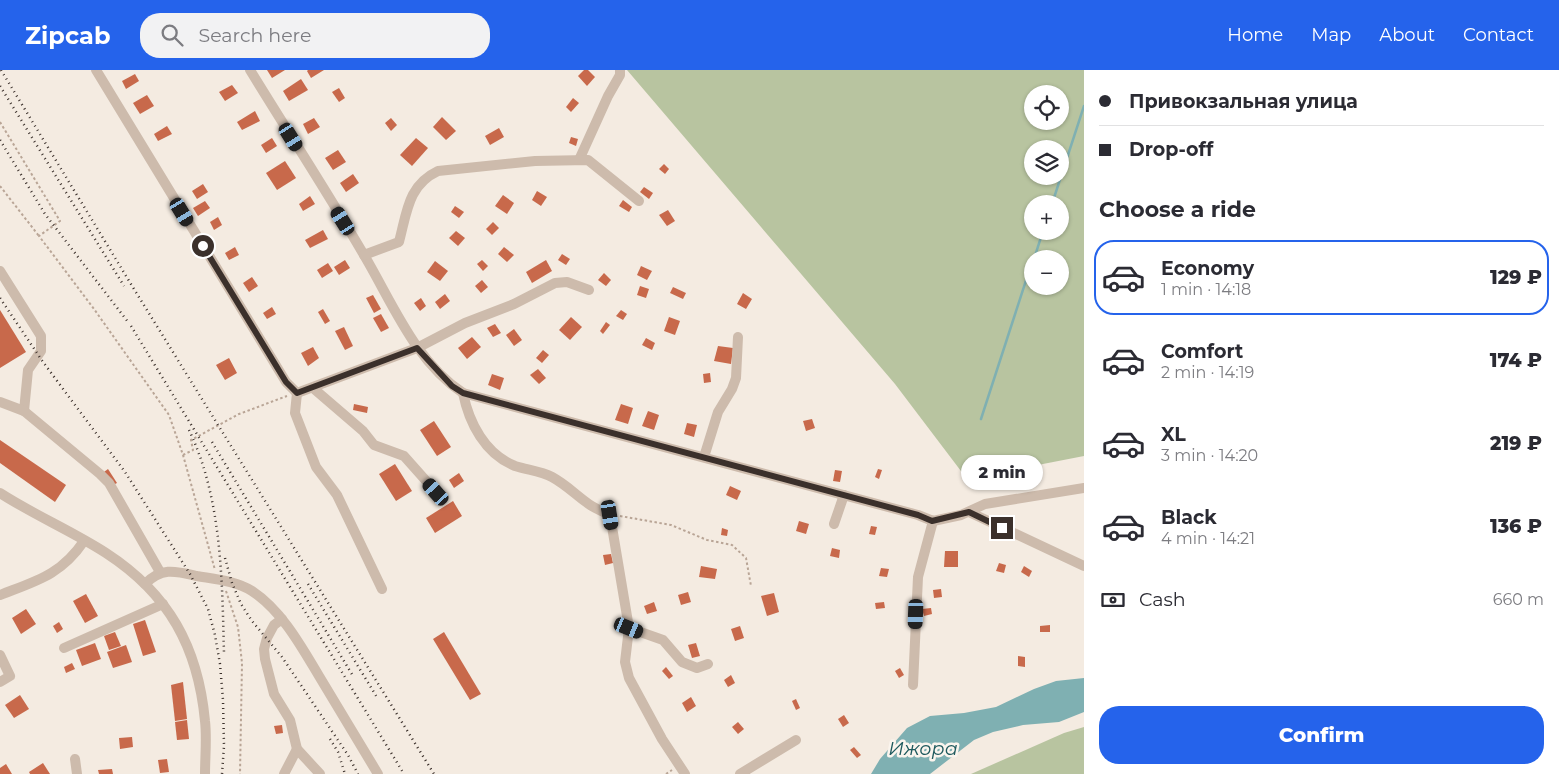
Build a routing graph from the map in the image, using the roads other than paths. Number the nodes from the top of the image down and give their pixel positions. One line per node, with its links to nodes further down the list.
1 (96, 70): 12 (street)
2 (250, 70): 6 (street)
3 (620, 70): 4 (street)
4 (579, 160): 5 (street); 6 (street)
5 (639, 201)
6 (364, 255): 10 (street)
7 (0, 271): 15 (street)
8 (590, 290): 10 (street)
9 (738, 337): 16 (street)
10 (417, 348): 11 (street); 13 (street)
11 (313, 388): 12 (street); 18 (street)
12 (297, 393): 28 (street)
13 (463, 393): 16 (street); 32 (street)
14 (0, 402): 15 (street)
15 (24, 411): 26 (street)
16 (704, 457): 20 (street)
17 (1084, 488): 21 (street)
18 (436, 492)
19 (0, 493): 24 (street)
20 (844, 495): 22 (street); 23 (street)
21 (969, 512): 22 (street); 25 (street)
22 (932, 521): 37 (street)
23 (834, 524)
24 (84, 541): 27 (street); 29 (street)
25 (1084, 566)
26 (160, 572): 27 (street); 31 (street)
27 (145, 584): 30 (street)
28 (382, 589)
29 (0, 595)
30 (163, 604): 33 (street); 42 (street)
31 (282, 619): 39 (street); 45 (street)
32 (629, 628): 35 (street); 46 (street)
33 (64, 648)
34 (0, 655): 36 (street)
35 (708, 664)
36 (0, 682)
37 (913, 685)
38 (796, 740): 47 (street)
39 (297, 749): 43 (street); 44 (street)
40 (75, 759): 41 (street)
41 (77, 774)
42 (205, 774)
43 (284, 774)
44 (320, 774)
45 (378, 774)
46 (685, 774)
47 (740, 774)

